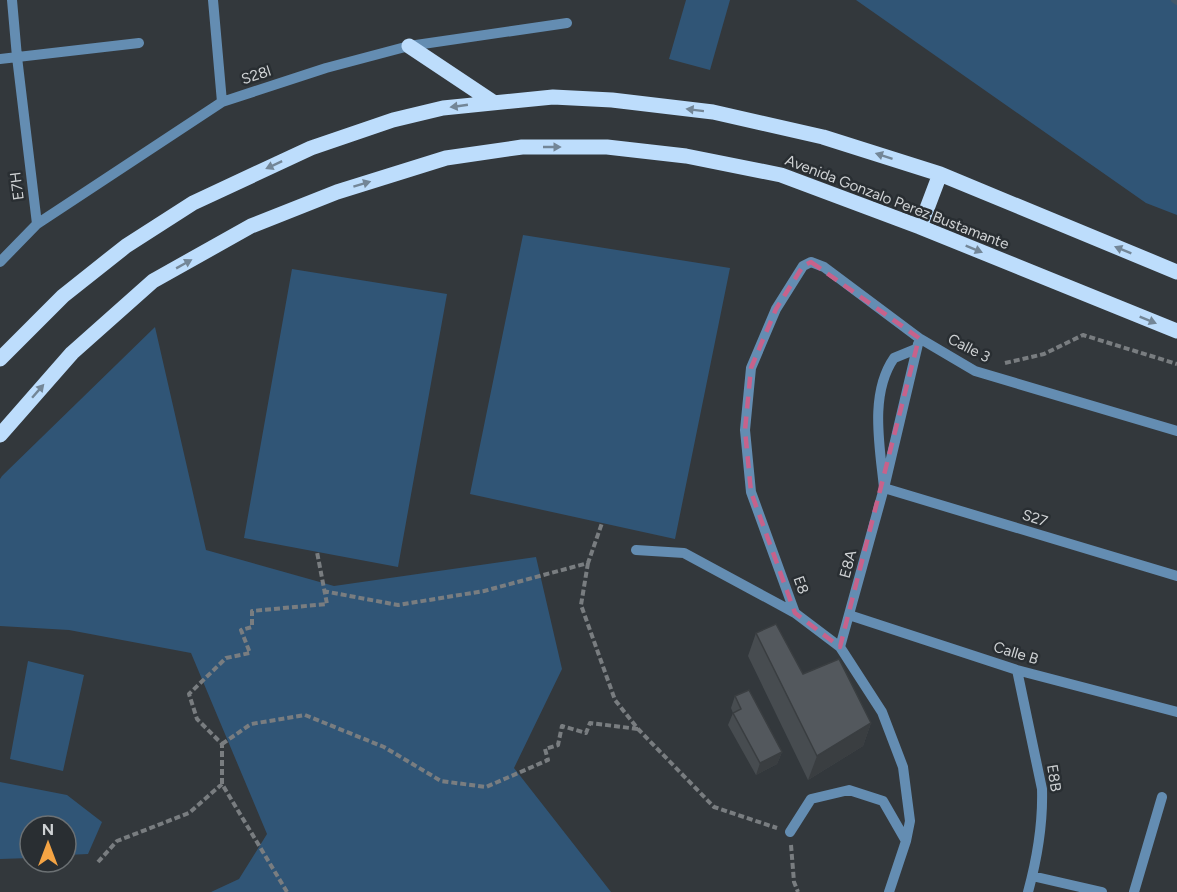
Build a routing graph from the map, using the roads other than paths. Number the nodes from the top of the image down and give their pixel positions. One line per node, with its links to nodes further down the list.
1 (12, 0): 6 (street, E7H)
2 (213, 0): 8 (street)
3 (567, 23): 5 (street, S28l)
4 (139, 43): 6 (street)
5 (409, 46): 8 (street, S28l); 9 (main road)
6 (17, 57): 7 (street); 11 (street, E7H)
7 (0, 59)
8 (222, 102): 11 (street, S28l)
9 (493, 102): 10 (main road, Avenida Gonzalo Perez Bustamante, one-way to 9); 19 (main road, Avenida Gonzalo Perez Bustamante, one-way to 19)
10 (940, 174): 12 (main road); 15 (main road, Avenida Gonzalo Perez Bustamante, one-way to 10)
11 (37, 224): 13 (street, S28l)
12 (920, 227): 16 (main road, Avenida Gonzalo Perez Bustamante, one-way to 16); 21 (main road, Avenida Gonzalo Perez Bustamante, one-way to 12)
13 (0, 262)
14 (803, 266): 17 (street, Calle 3); 25 (street, E8)
15 (1177, 272)
16 (1177, 331)
17 (919, 338): 18 (street, E8A); 20 (street, Calle 3)
18 (916, 349): 22 (street, E8A); 22 (street, E8A)
19 (0, 359)
20 (1177, 430)
21 (0, 435)
22 (884, 488): 24 (street, S27); 26 (street, E8A)
23 (636, 550): 25 (street)
24 (1177, 576)
25 (795, 613): 27 (street, E8)
26 (849, 615): 27 (street, E8A); 28 (street, Calle B)
27 (840, 647): 32 (street, E8)
28 (1017, 670): 29 (street, Calle B); 33 (street, E8B)
29 (1177, 712)
30 (1162, 797): 37 (street)
31 (790, 832): 32 (street)
32 (906, 841): 34 (street, E8)
33 (1032, 876): 35 (street, E8B); 36 (street)
34 (889, 892)
35 (1028, 892)
36 (1102, 892)
37 (1134, 892)

